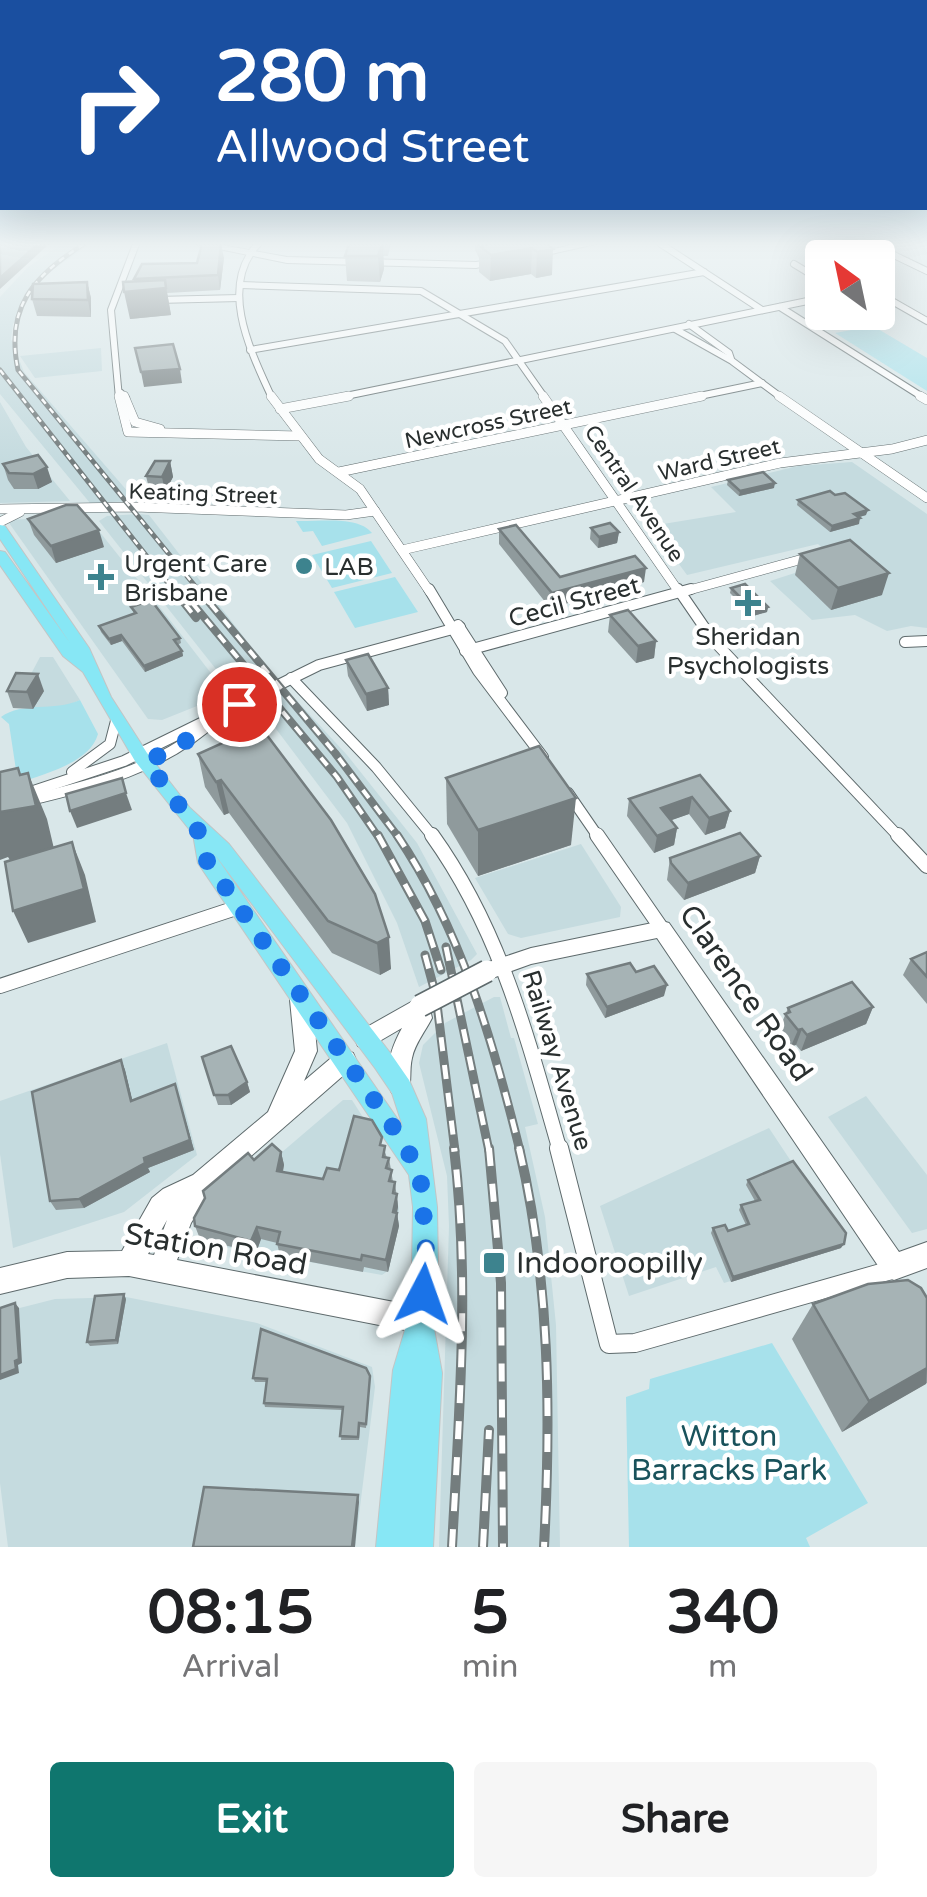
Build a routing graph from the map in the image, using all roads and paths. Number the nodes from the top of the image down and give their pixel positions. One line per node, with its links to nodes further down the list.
1 (112, 316): 16 (street)
2 (243, 316): 9 (street)
3 (439, 316): 9 (street)
4 (468, 316): 11 (street, Central Avenue)
5 (730, 316): 7 (street)
6 (795, 316): 13 (street)
7 (689, 324): 8 (street); 10 (street)
8 (675, 328): 10 (street); 11 (street)
9 (250, 350): 14 (street)
10 (732, 361): 12 (street)
11 (520, 362): 14 (street); 15 (street, Central Avenue)
12 (762, 383): 15 (street, Newcross Street); 18 (street)
13 (927, 400)
14 (280, 409): 16 (street)
15 (564, 425): 19 (street, Newcross Street); 21 (street, Central Avenue)
16 (301, 436): 19 (street)
17 (927, 440): 18 (street, Ward Street)
18 (861, 453): 20 (street); 21 (street, Ward Street)
19 (340, 472): 24 (street)
20 (927, 498)
21 (614, 501): 27 (street, Ward Street); 31 (street, Central Avenue)
22 (0, 509): 23 (street, Keating Street)
23 (29, 510): 24 (street, Keating Street); 25 (street, Keating Street)
24 (375, 511): 27 (street)
25 (0, 525): 30 (main road)
26 (0, 541): 30 (main road)
27 (402, 550): 32 (street)
28 (0, 556): 36 (main road)
29 (810, 557): 31 (street, Cecil Street)
30 (24, 566): 36 (main road)
31 (678, 594): 35 (street, Cecil Street); 45 (street, Central Avenue)
32 (456, 628): 35 (street); 37 (street)
33 (906, 642): 34 (street)
34 (927, 642)
35 (470, 649): 40 (street)
36 (87, 668): 38 (main road)
37 (291, 678): 39 (street); 48 (street, Railway Avenue)
38 (117, 718): 39 (main road); 41 (street)
39 (143, 757): 41 (street); 43 (street); 44 (main road)
40 (552, 769)
41 (43, 785): 43 (street)
42 (563, 785): 47 (street, Clarence Road)
43 (1, 798)
44 (201, 835): 46 (main road); 52 (main road)
45 (927, 866)
46 (239, 906): 49 (street); 50 (main road)
47 (662, 930): 48 (main road); 61 (main road, Clarence Road)
48 (495, 968): 51 (main road, bridge); 61 (street, Railway Avenue)
49 (0, 986)
50 (296, 990): 53 (main road); 55 (main road)
51 (420, 1012): 52 (main road); 54 (main road)
52 (366, 1039): 53 (main road); 54 (main road)
53 (345, 1060): 55 (main road); 56 (main road)
54 (400, 1087): 56 (main road)
55 (271, 1125): 57 (main road)
56 (420, 1172): 63 (main road)
57 (202, 1183): 59 (main road); 60 (main road)
58 (927, 1255): 61 (main road)
59 (129, 1263): 60 (main road, Station Road); 62 (main road, Station Road)
60 (161, 1269): 63 (main road, Station Road)
61 (898, 1274)
62 (0, 1280)
63 (420, 1321): 64 (main road); 65 (main road)
64 (391, 1547)
65 (418, 1547)

